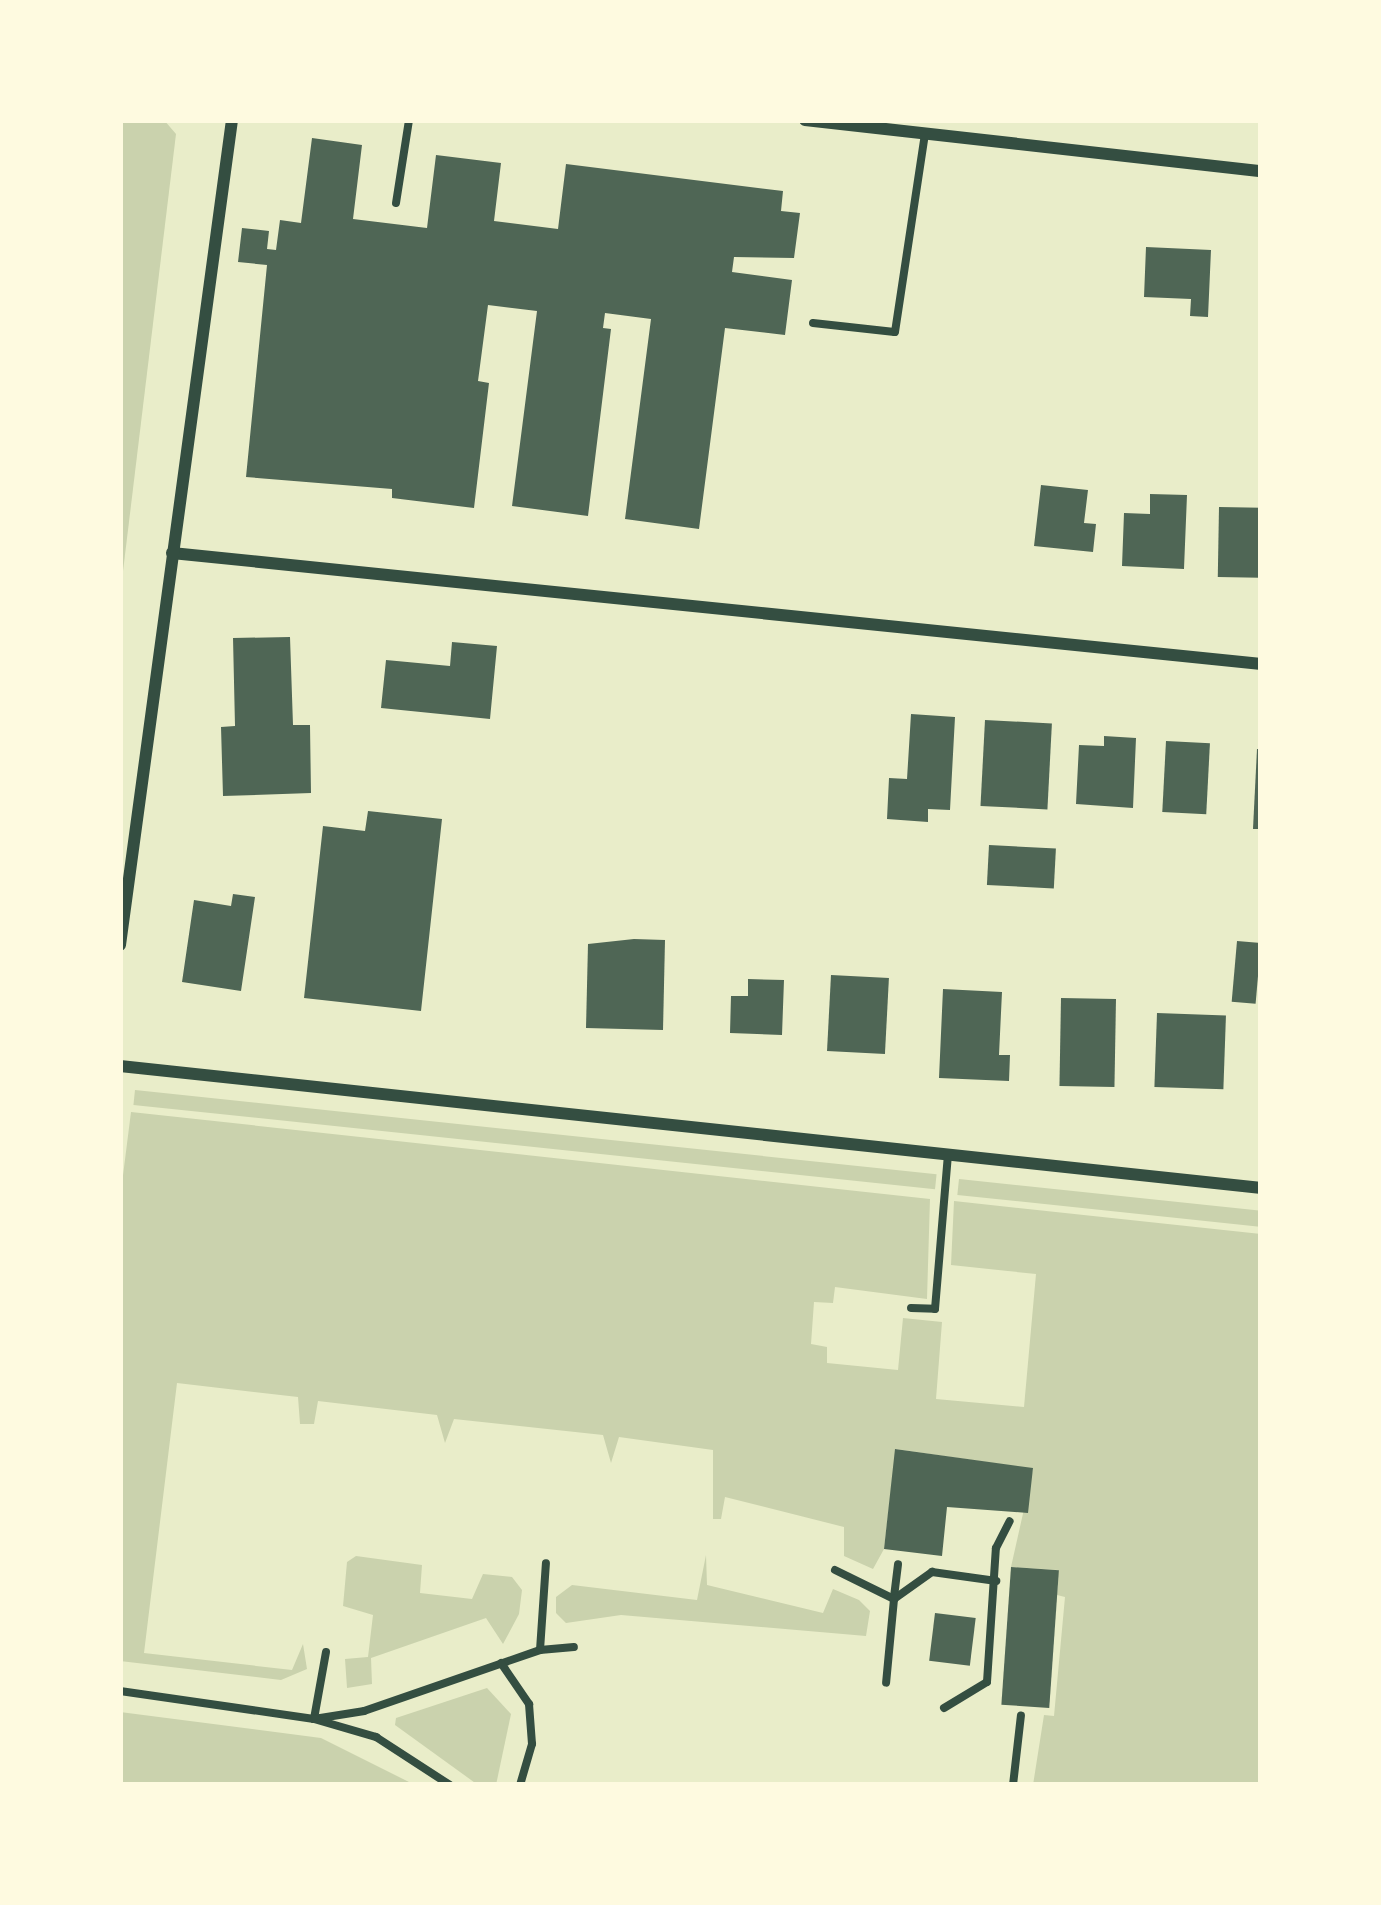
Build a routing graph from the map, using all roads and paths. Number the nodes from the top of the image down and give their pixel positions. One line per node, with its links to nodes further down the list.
1 (232, 120): 9 (street)
2 (409, 120): 7 (lane)
3 (805, 120): 4 (street)
4 (886, 124): 5 (street)
5 (925, 133): 6 (street); 8 (lane)
6 (1261, 171)
7 (396, 203)
8 (813, 323)
9 (172, 553): 10 (street); 11 (street)
10 (1261, 664)
11 (120, 944)
12 (120, 1066): 13 (street)
13 (949, 1154): 14 (street); 15 (lane)
14 (1261, 1188)
15 (911, 1308)
16 (1010, 1521): 20 (lane)
17 (546, 1563): 23 (lane)
18 (898, 1564): 21 (lane)
19 (836, 1570): 21 (lane)
20 (996, 1581): 21 (lane); 28 (lane)
21 (894, 1599): 26 (lane)
22 (574, 1647): 23 (lane)
23 (540, 1650): 25 (lane)
24 (326, 1652): 30 (lane)
25 (501, 1663): 30 (lane); 32 (lane)
26 (886, 1683)
27 (120, 1690): 30 (lane)
28 (944, 1708)
29 (1021, 1715): 33 (lane)
30 (314, 1719): 31 (lane)
31 (450, 1785)
32 (520, 1785)
33 (1013, 1785)

